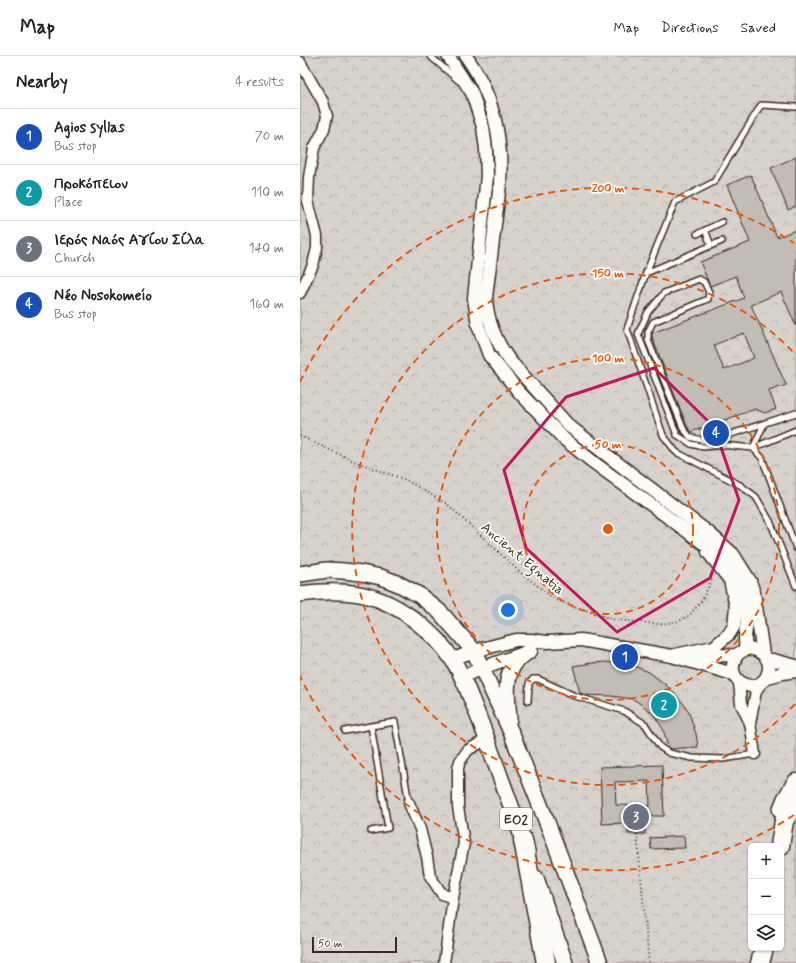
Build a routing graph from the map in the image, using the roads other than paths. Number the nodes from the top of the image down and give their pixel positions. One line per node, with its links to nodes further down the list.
1 (430, 56): 5 (lane)
2 (448, 56): 5 (street)
3 (466, 56): 31 (street)
4 (300, 62): 13 (street)
5 (472, 92): 20 (street)
6 (796, 107): 12 (lane)
7 (722, 222): 8 (lane)
8 (706, 230): 9 (lane); 11 (lane)
9 (697, 234)
10 (722, 241): 11 (lane)
11 (711, 245): 12 (lane)
12 (646, 273): 23 (lane)
13 (300, 293)
14 (796, 413): 15 (lane)
15 (764, 424): 17 (lane); 19 (lane)
16 (796, 430): 19 (lane)
17 (719, 438): 18 (lane); 18 (lane)
18 (722, 445): 19 (lane)
19 (753, 448): 21 (lane)
20 (696, 538): 28 (street); 29 (street)
21 (796, 548)
22 (300, 574): 27 (main road, ΕΟ2)
23 (796, 586)
24 (300, 594): 32 (main road, ΕΟ2)
25 (547, 642): 26 (street); 27 (street); 30 (street)
26 (530, 650): 34 (street); 43 (main road)
27 (474, 651): 32 (street); 34 (main road, ΕΟ2)
28 (742, 652): 29 (street); 31 (street); 37 (street)
29 (689, 653): 30 (street)
30 (672, 656): 37 (street)
31 (765, 657): 33 (street); 38 (street)
32 (453, 660): 36 (main road, ΕΟ2)
33 (796, 666)
34 (482, 668): 36 (street); 43 (main road, ΕΟ2)
35 (796, 671): 38 (street)
36 (462, 677): 44 (main road, ΕΟ2)
37 (736, 678): 38 (street); 40 (street)
38 (764, 680): 40 (street)
39 (528, 701): 45 (lane)
40 (750, 723): 45 (street)
41 (371, 726): 42 (lane); 48 (lane); 50 (lane)
42 (345, 731)
43 (511, 732): 58 (main road, ΕΟ2)
44 (487, 739): 51 (main road, ΕΟ2); 53 (street)
45 (755, 754)
46 (796, 783): 49 (highway)
47 (796, 800): 49 (highway)
48 (409, 803): 53 (street)
49 (784, 821): 52 (highway)
50 (371, 831)
51 (523, 840): 56 (highway); 57 (main road, ΕΟ2)
52 (780, 843)
53 (453, 898): 55 (street)
54 (763, 951): 59 (highway)
55 (444, 963)
56 (546, 963)
57 (565, 963)
58 (600, 963)
59 (760, 963)

